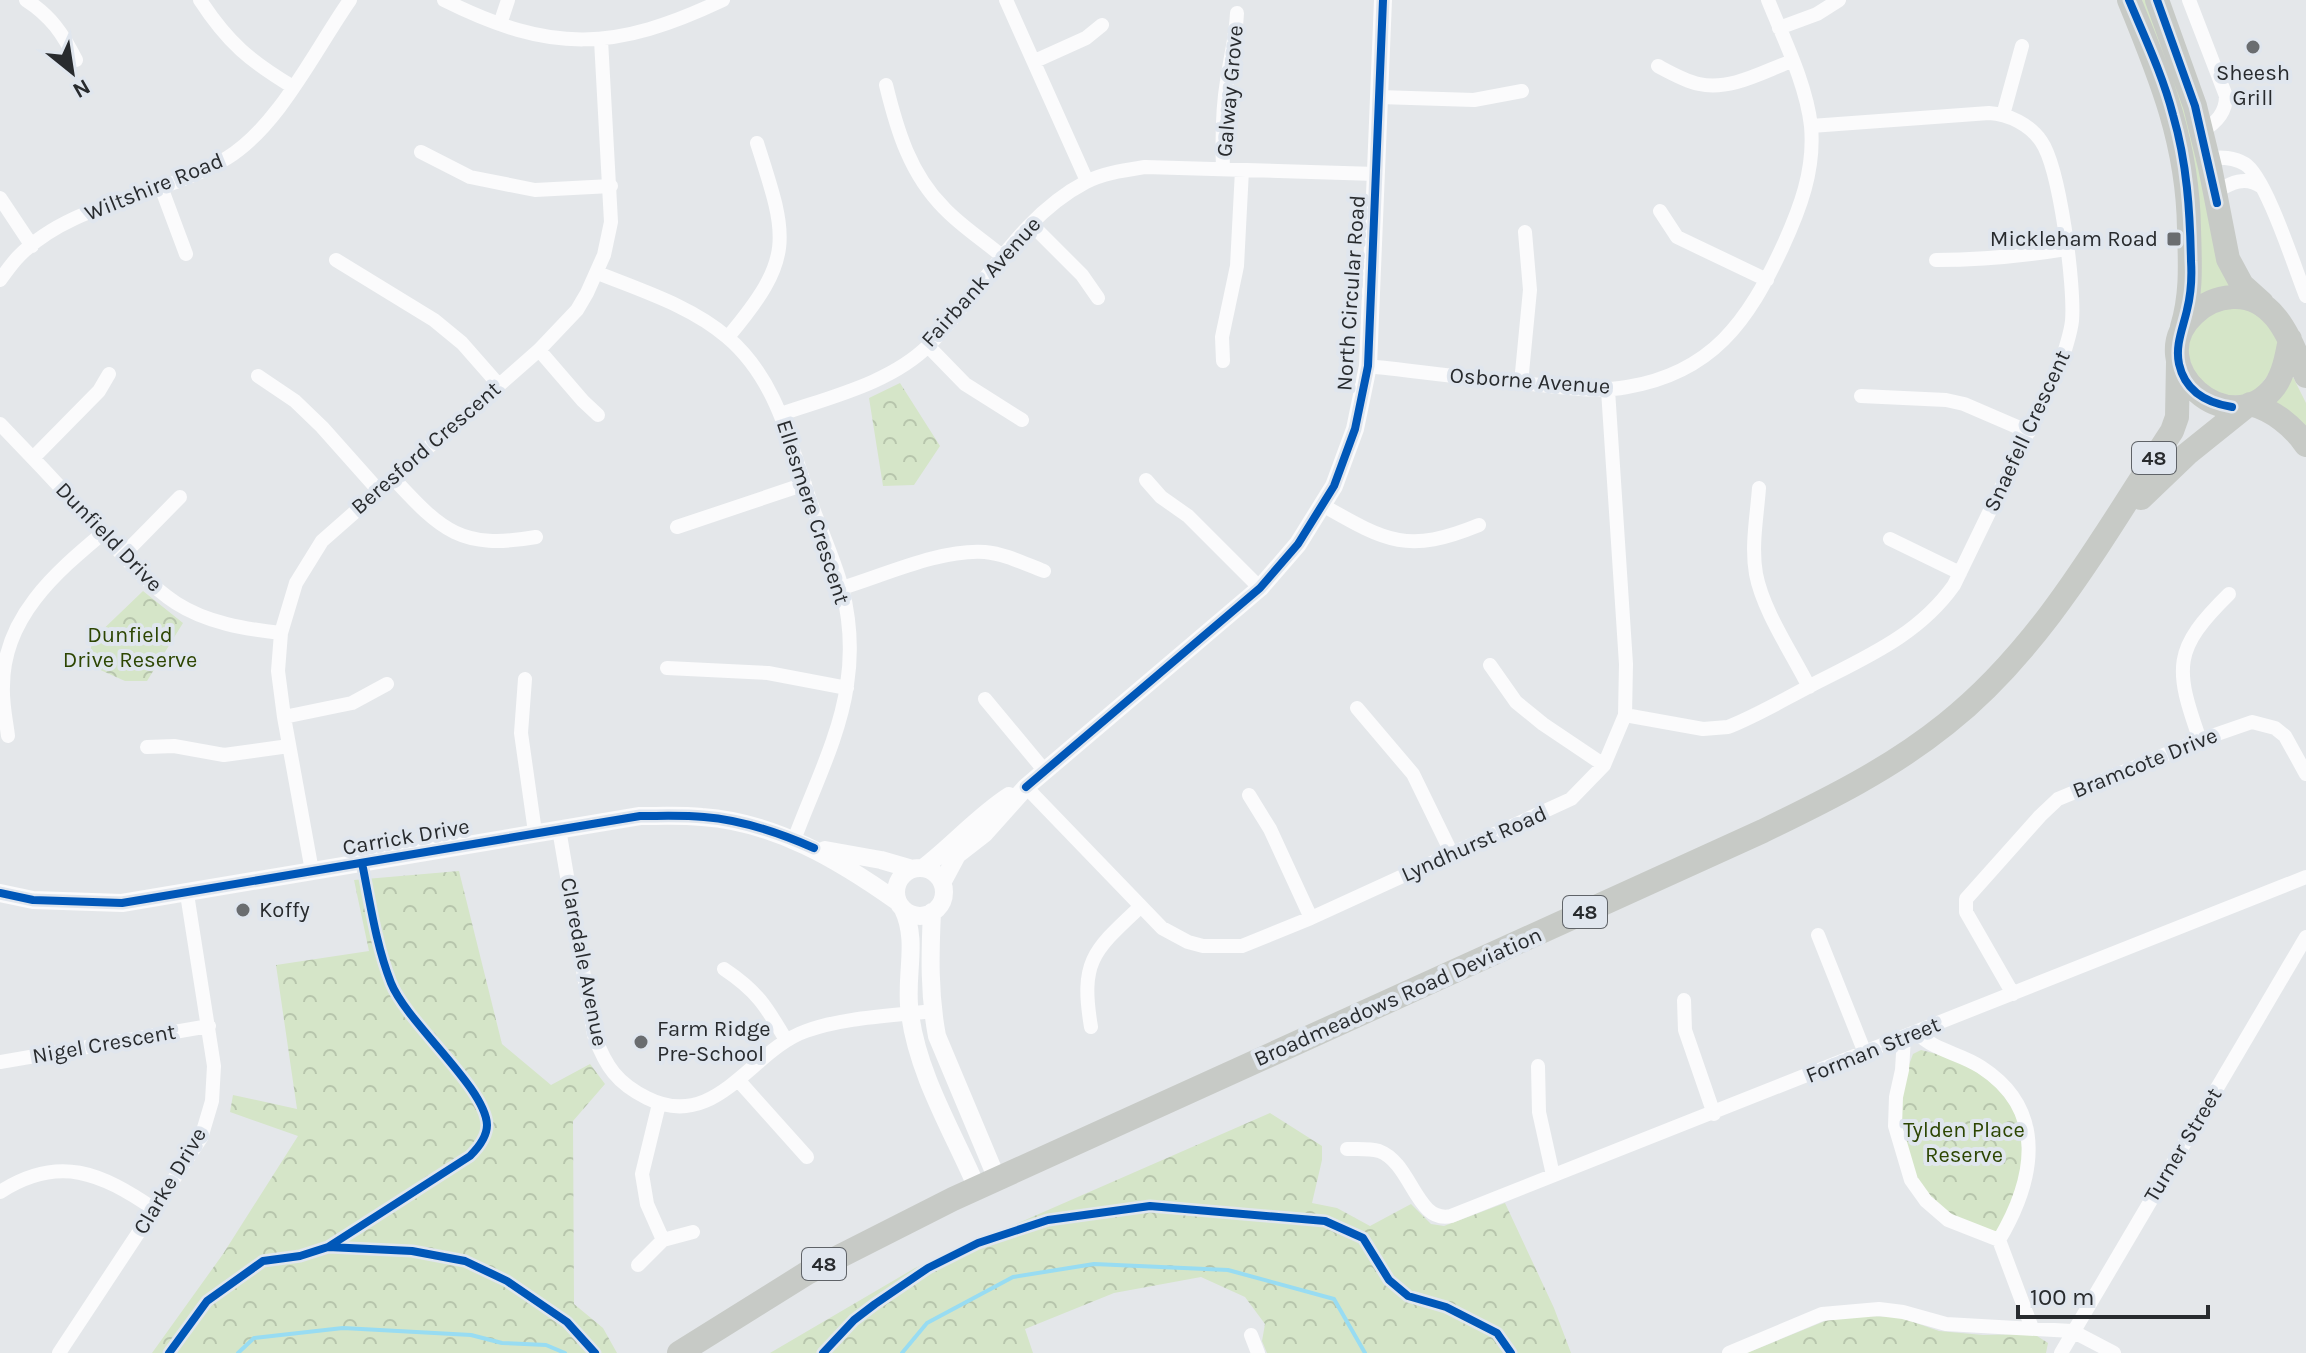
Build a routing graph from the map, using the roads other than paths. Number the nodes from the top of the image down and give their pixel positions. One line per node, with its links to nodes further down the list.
1 (26, 0): 21 (street)
2 (200, 0): 26 (street)
3 (350, 0): 26 (street, Wiltshire Road)
4 (444, 0): 16 (street)
5 (508, 0): 16 (street)
6 (723, 0): 14 (street)
7 (1006, 0): 22 (street)
8 (1383, 0): 28 (street, North Circular Road)
9 (1768, 0): 18 (street)
10 (1839, 0): 18 (street)
11 (2129, 0): 59 (main road)
12 (2157, 0): 31 (main road)
13 (2189, 0): 31 (street)
14 (700, 5): 19 (street)
15 (1237, 13): 35 (street, Galway Grove)
16 (500, 24): 19 (street)
17 (1102, 25): 22 (street)
18 (1779, 28): 23 (street, Osborne Avenue)
19 (601, 40): 39 (street, Beresford Crescent)
20 (2022, 46): 29 (street)
21 (76, 60)
22 (1035, 61): 38 (street)
23 (1792, 61): 24 (street); 30 (street, Osborne Avenue)
24 (1658, 66)
25 (886, 85): 50 (street)
26 (293, 87): 40 (street, Wiltshire Road)
27 (1522, 91): 28 (street)
28 (1379, 97): 37 (street, North Circular Road)
29 (2003, 115): 30 (street); 48 (street, Snaefell Crescent)
30 (1811, 126): 55 (street, Osborne Avenue)
31 (2202, 131): 34 (main road)
32 (757, 143): 60 (street)
33 (421, 152): 39 (street)
34 (2208, 158): 41 (street); 42 (main road)
35 (1223, 169): 36 (street, Fairbank Avenue); 38 (street, Fairbank Avenue)
36 (1242, 170): 37 (street, Fairbank Avenue); 64 (street)
37 (1376, 174): 66 (street, North Circular Road)
38 (1087, 181): 45 (street, Fairbank Avenue)
39 (611, 186): 53 (street, Beresford Crescent)
40 (161, 187): 47 (street, Wiltshire Road); 49 (street)
41 (2263, 188): 42 (street); 56 (street)
42 (2215, 192): 58 (main road)
43 (0, 198): 47 (street)
44 (1660, 211): 55 (street)
45 (1031, 224): 50 (street, Fairbank Avenue); 57 (street)
46 (1525, 232): 70 (street)
47 (32, 246): 54 (street, Wiltshire Road)
48 (2066, 249): 52 (street); 79 (street, Snaefell Crescent)
49 (186, 254)
50 (1002, 256): 62 (street, Fairbank Avenue)
51 (336, 260): 71 (street)
52 (1936, 260)
53 (598, 273): 60 (street, Ellesmere Crescent); 63 (street, Beresford Crescent)
54 (0, 280)
55 (1767, 280): 72 (street, Osborne Avenue)
56 (2306, 296)
57 (1098, 298)
58 (2268, 309): 59 (main road); 61 (main road)
59 (2181, 333): 65 (main road)
60 (728, 337): 75 (street, Ellesmere Crescent)
61 (2290, 339): 69 (main road); 74 (main road)
62 (928, 346): 75 (street, Fairbank Avenue); 77 (street)
63 (539, 350): 71 (street, Beresford Crescent); 76 (street)
64 (1223, 361)
65 (2178, 362): 74 (main road); 94 (main road, Broadmeadows Road Deviation / 48)
66 (1368, 366): 70 (street, Osborne Avenue); 88 (street, North Circular Road)
67 (109, 374): 81 (street)
68 (258, 376): 86 (street)
69 (2306, 376)
70 (1521, 383): 72 (street, Osborne Avenue)
71 (498, 384): 82 (street, Beresford Crescent)
72 (1608, 390): 110 (street, Lyndhurst Road)
73 (1861, 396): 79 (street)
74 (2249, 404): 80 (main road); 94 (main road, Broadmeadows Road Deviation / 48)
75 (781, 414): 84 (street, Ellesmere Crescent)
76 (598, 415)
77 (1022, 420)
78 (0, 424): 81 (street, Dunfield Drive)
79 (2029, 432): 97 (street, Snaefell Crescent)
80 (2306, 445)
81 (33, 458): 91 (street, Dunfield Drive)
82 (393, 478): 86 (street, Beresford Crescent); 92 (street)
83 (1146, 480): 99 (street)
84 (805, 484): 90 (street); 98 (street, Ellesmere Crescent)
85 (1759, 488): 106 (street)
86 (379, 491): 101 (street, Beresford Crescent)
87 (180, 497): 95 (street)
88 (1324, 506): 89 (street); 99 (street, North Circular Road)
89 (1479, 525)
90 (677, 527)
91 (103, 533): 95 (street, Dunfield Drive); 112 (street)
92 (536, 537)
93 (1890, 539): 97 (street)
94 (2099, 544): 160 (main road, Broadmeadows Road Deviation / 48)
95 (123, 555): 101 (street, Dunfield Drive)
96 (1044, 571): 98 (street)
97 (1960, 573): 106 (street, Snaefell Crescent)
98 (842, 588): 107 (street, Ellesmere Crescent)
99 (1260, 588): 117 (street, North Circular Road)
100 (2229, 594): 113 (street)
101 (281, 633): 111 (street, Beresford Crescent)
102 (1490, 665): 116 (street)
103 (667, 668): 107 (street)
104 (525, 679): 122 (street)
105 (387, 684): 111 (street)
106 (1809, 687): 110 (street, Snaefell Crescent)
107 (847, 688): 123 (street, Ellesmere Crescent)
108 (985, 699): 117 (street)
109 (1357, 708): 125 (street)
110 (1625, 715): 116 (street, Lyndhurst Road)
111 (284, 717): 114 (street, Beresford Crescent)
112 (8, 736)
113 (2200, 740): 118 (street, Bramcote Drive); 141 (street, Bramcote Drive)
114 (289, 746): 115 (street); 128 (street, Beresford Crescent)
115 (147, 747)
116 (1604, 765): 125 (street, Lyndhurst Road)
117 (1044, 770): 119 (street, North Circular Road)
118 (2306, 774)
119 (1026, 787): 127 (street, North Circular Road); 130 (street, North Circular Road); 135 (street, Lyndhurst Road)
120 (1249, 795): 137 (street)
121 (559, 829): 122 (street, Carrick Drive); 123 (street, Carrick Drive); 155 (street, Claredale Avenue)
122 (535, 832): 128 (street, Carrick Drive)
123 (794, 840): 124 (street, Carrick Drive)
124 (814, 848): 126 (street, Carrick Drive); 131 (street, Carrick Drive)
125 (1452, 854): 137 (street, Lyndhurst Road)
126 (881, 860): 127 (street, Carrick Drive); 131 (street)
127 (917, 868): 130 (street); 134 (street)
128 (312, 871): 133 (street, Carrick Drive)
129 (2306, 877): 141 (street, Forman Street)
130 (942, 883): 136 (street)
131 (870, 884): 134 (street, Carrick Drive)
132 (0, 893): 133 (street, Carrick Drive)
133 (187, 894): 145 (street, Clarke Drive)
134 (900, 906): 136 (street); 144 (street)
135 (1140, 907): 137 (street, Lyndhurst Road); 146 (street)
136 (932, 912): 143 (street)
137 (1311, 918)
138 (1818, 935): 149 (street)
139 (2306, 937): 168 (street, Turner Street)
140 (724, 969): 148 (street)
141 (2013, 994): 147 (street, Forman Street)
142 (1684, 1000): 156 (street)
143 (932, 1011): 144 (street); 153 (street)
144 (910, 1014): 148 (street); 154 (street)
145 (209, 1026): 150 (street, Nigel Crescent); 162 (street, Clarke Drive)
146 (1091, 1027)
147 (1910, 1035): 149 (street, Forman Street); 165 (street); 165 (street)
148 (786, 1040): 152 (street)
149 (1865, 1053): 156 (street, Forman Street)
150 (0, 1062)
151 (1538, 1066): 159 (street)
152 (739, 1081): 155 (street); 158 (street)
153 (960, 1091): 154 (street); 160 (street)
154 (938, 1102): 160 (street)
155 (659, 1104): 164 (street)
156 (1714, 1114): 159 (street, Forman Street)
157 (1347, 1149): 159 (street, Forman Street)
158 (807, 1157)
159 (1553, 1175)
160 (987, 1184): 171 (main road, Broadmeadows Road Deviation / 48)
161 (0, 1192): 162 (street)
162 (154, 1209): 170 (street, Clarke Drive)
163 (693, 1232): 164 (street)
164 (663, 1240): 166 (street)
165 (1999, 1240): 167 (street)
166 (638, 1265)
167 (2032, 1328): 168 (street); 173 (street)
168 (2072, 1331): 174 (street, Turner Street); 175 (street)
169 (1251, 1335): 172 (street)
170 (59, 1353)
171 (679, 1353)
172 (1258, 1353)
173 (1729, 1353)
174 (2061, 1353)
175 (2114, 1353)

